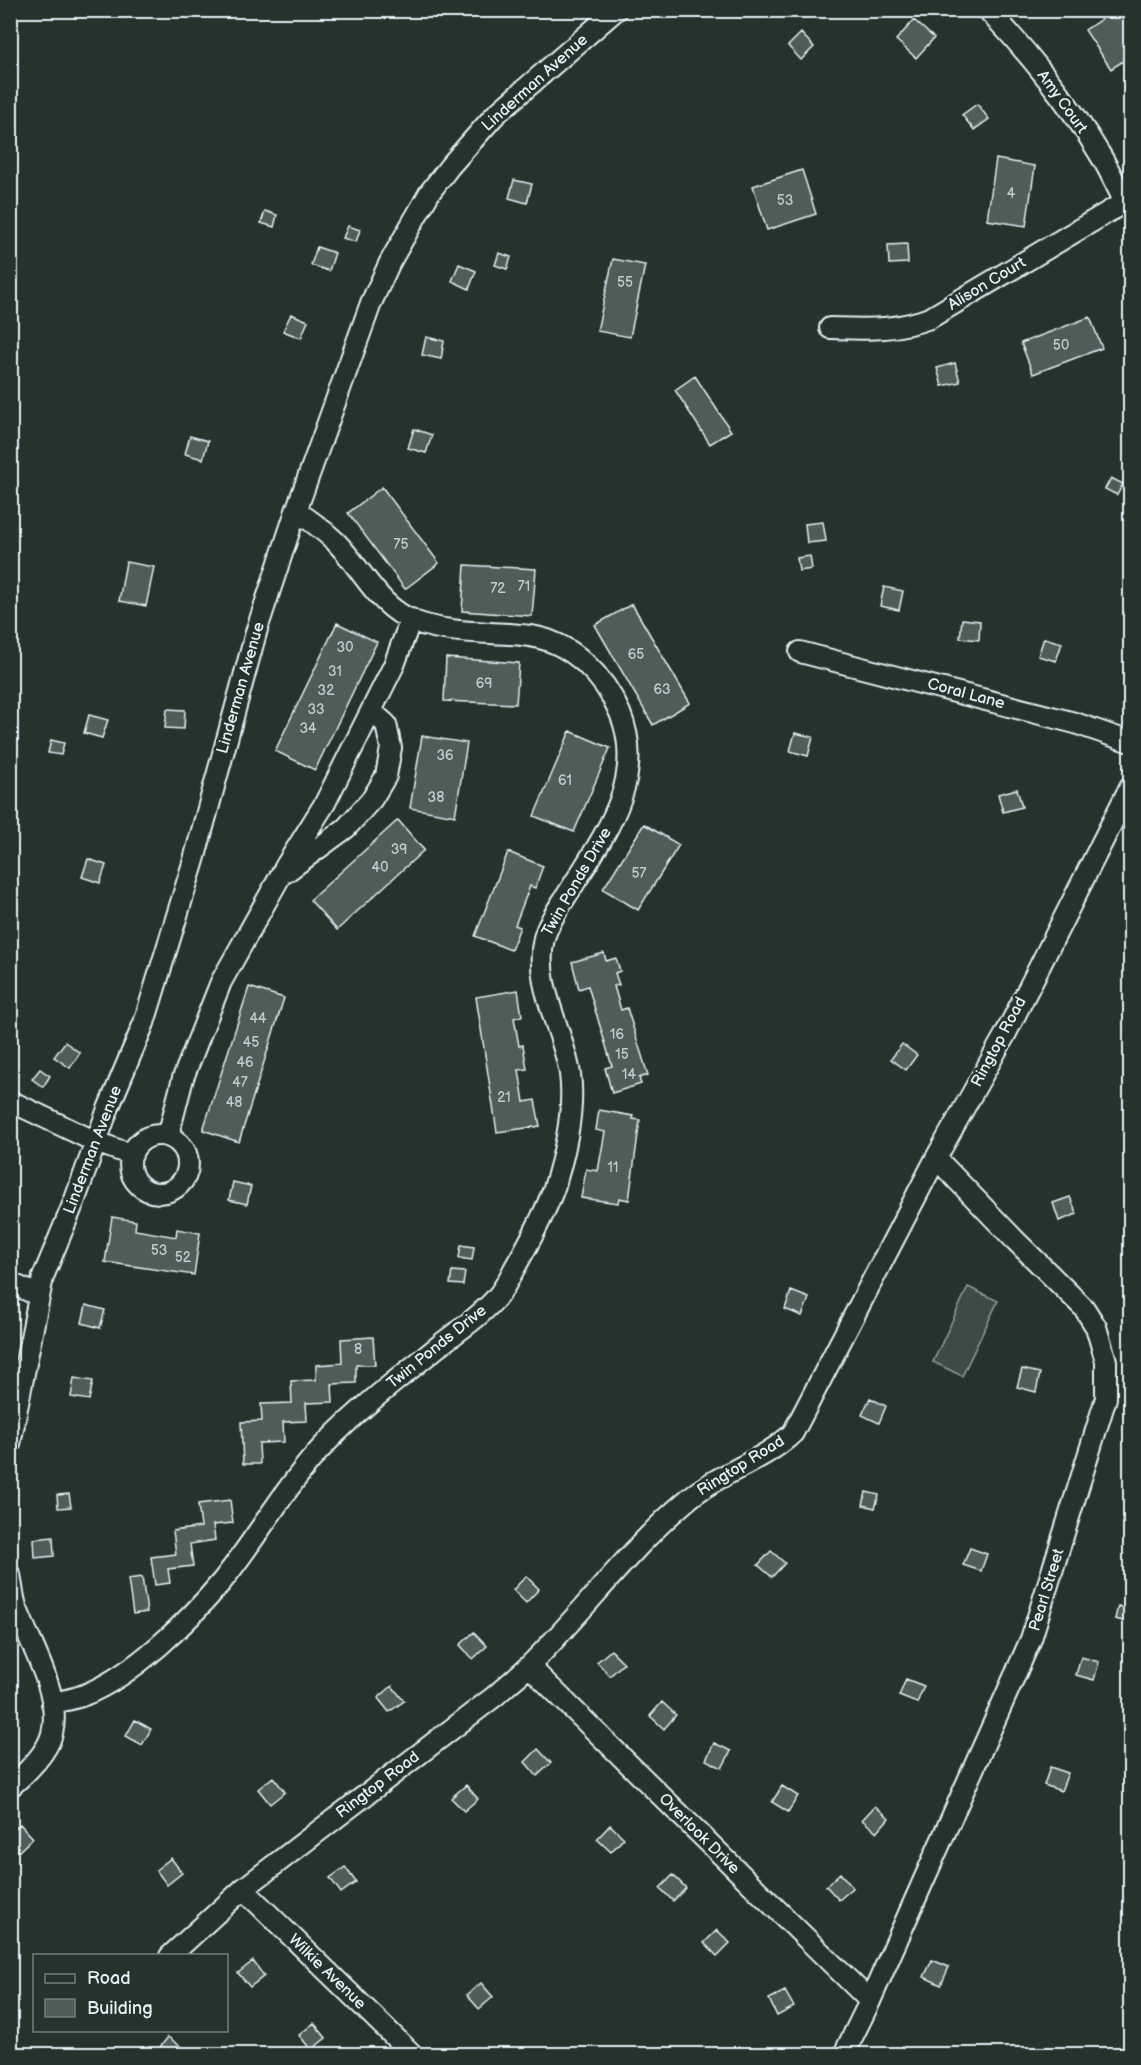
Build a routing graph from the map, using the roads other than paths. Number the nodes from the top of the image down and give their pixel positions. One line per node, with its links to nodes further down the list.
1 (615, 10): 5 (street, Linderman Avenue)
2 (988, 10): 3 (street, Amy Court)
3 (1128, 200): 4 (street, Alison Court)
4 (830, 328)
5 (296, 511): 6 (street, Twin Ponds Drive); 14 (street, Linderman Avenue)
6 (411, 619): 8 (street); 23 (street, Twin Ponds Drive)
7 (800, 652): 9 (street, Coral Lane)
8 (371, 711): 11 (street); 11 (street)
9 (1131, 742)
10 (1131, 787): 16 (street, Ringtop Road)
11 (279, 878): 13 (street)
12 (10, 1101): 14 (street)
13 (168, 1136): 15 (street); 15 (street)
14 (96, 1142): 15 (street); 18 (street, Linderman Avenue)
15 (132, 1155)
16 (936, 1158): 22 (street, Ringtop Road); 27 (street, Pearl Street)
17 (10, 1283): 18 (street)
18 (38, 1295): 19 (street, Linderman Avenue)
19 (10, 1444)
20 (10, 1575): 21 (street)
21 (13, 1605): 23 (street)
22 (529, 1666): 25 (street, Ringtop Road); 27 (street, Overlook Drive)
23 (52, 1703): 24 (street)
24 (10, 1787)
25 (243, 1889): 26 (street, Ringtop Road); 28 (street, Wilkie Avenue)
26 (172, 1954)
27 (870, 2001): 29 (street, Pearl Street)
28 (412, 2055)
29 (844, 2055)

